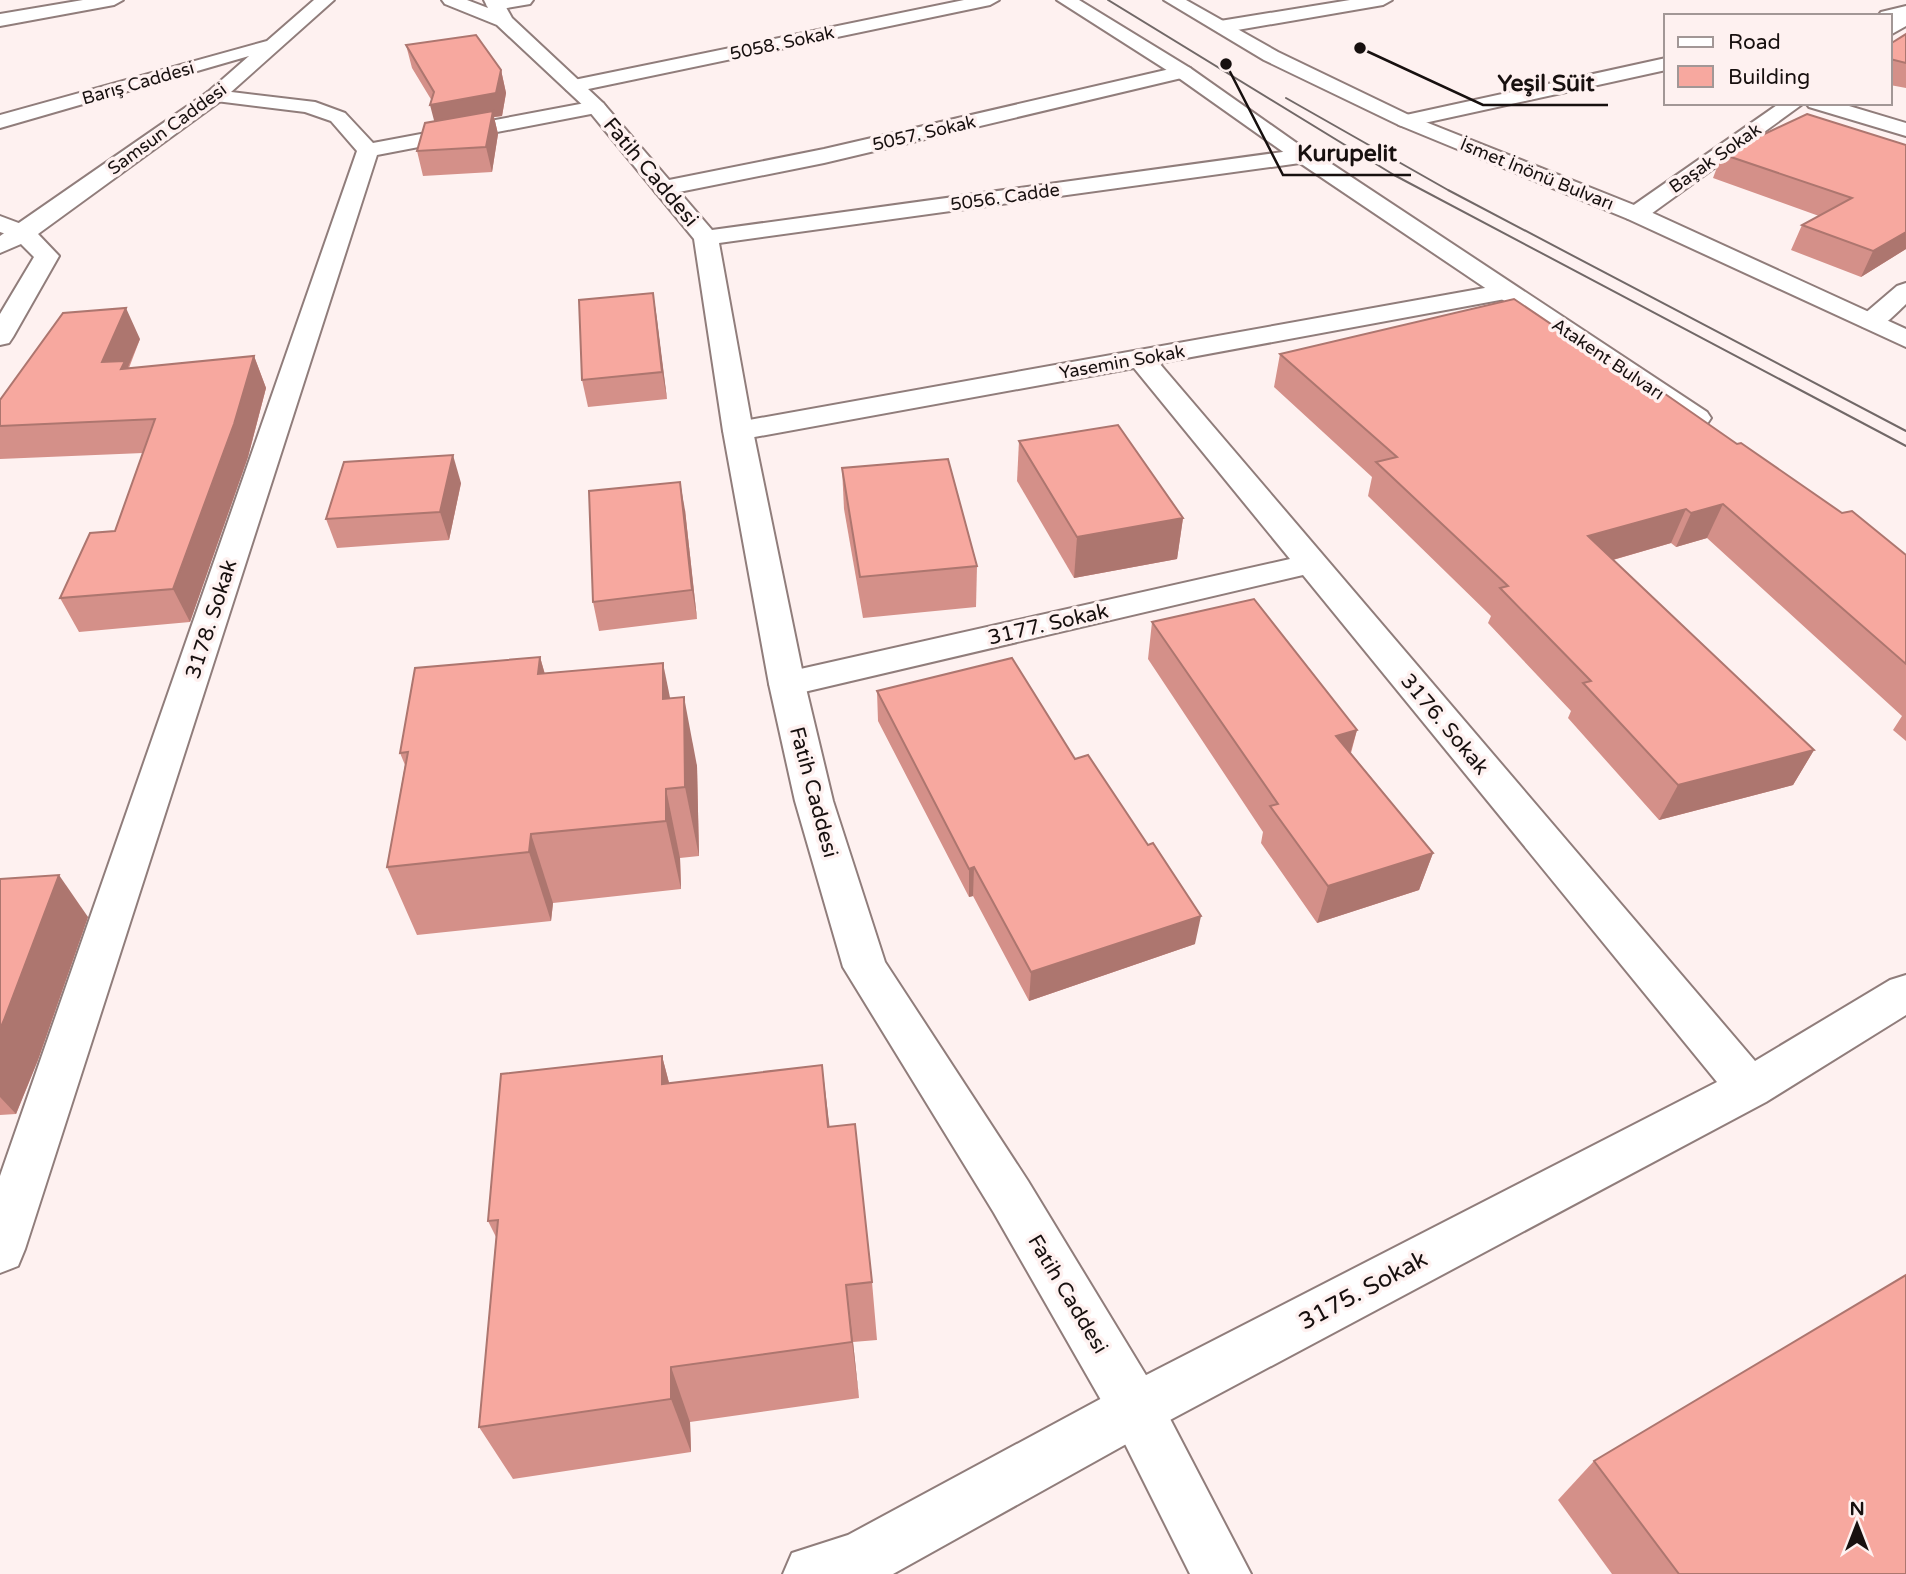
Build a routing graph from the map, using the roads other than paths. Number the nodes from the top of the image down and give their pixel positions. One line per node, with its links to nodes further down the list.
1 (114, 0): 11 (street)
2 (325, 0): 13 (street, Samsun Caddesi)
3 (451, 0): 10 (street)
4 (990, 0): 17 (street, 5058. Sokak)
5 (1066, 0): 15 (street)
6 (1173, 0): 12 (street, İsmet İnönü Bulvarı)
7 (1383, 0): 12 (street)
8 (1890, 0): 9 (street)
9 (1906, 6)
10 (504, 7): 17 (street, Fatih Caddesi)
11 (0, 20)
12 (1220, 27): 20 (street, İsmet İnönü Bulvarı)
13 (275, 43): 16 (street, Samsun Caddesi); 21 (street, Barış Caddesi)
14 (1664, 64): 20 (street)
15 (1183, 72): 24 (street); 25 (street, 5057. Sokak)
16 (215, 96): 23 (street); 28 (street, Samsun Caddesi)
17 (585, 96): 23 (street, 5058. Sokak); 25 (street, Fatih Caddesi)
18 (1791, 105): 26 (street, Başak Sokak)
19 (1823, 105): 22 (street)
20 (1406, 121): 26 (street, İsmet İnönü Bulvarı)
21 (0, 122)
22 (1906, 130)
23 (368, 150): 43 (street, 3178. Sokak)
24 (1304, 156): 29 (street, 5056. Cadde); 32 (street, Atakent Bulvarı)
25 (664, 188): 29 (street, Fatih Caddesi)
26 (1636, 214): 33 (street, İsmet İnönü Bulvarı)
27 (0, 223): 28 (street)
28 (24, 233): 30 (street, Samsun Caddesi); 34 (street)
29 (706, 238): 37 (street, Fatih Caddesi)
30 (0, 246)
31 (1906, 291): 33 (street)
32 (1507, 292): 36 (street, Yasemin Sokak); 38 (street, Atakent Bulvarı)
33 (1872, 321): 35 (street, İsmet İnönü Bulvarı)
34 (0, 337)
35 (1906, 339)
36 (1140, 359): 37 (street, Yasemin Sokak); 39 (street, 3176. Sokak)
37 (738, 431): 40 (street, Fatih Caddesi)
38 (1716, 431)
39 (1310, 564): 40 (street, 3177. Sokak); 42 (street, 3176. Sokak)
40 (787, 684): 44 (street, Fatih Caddesi)
41 (1906, 993): 42 (street, 3175. Sokak)
42 (1750, 1088): 44 (street, 3175. Sokak)
43 (0, 1249)
44 (1136, 1409): 45 (street, 3175. Sokak); 46 (street, Fatih Caddesi)
45 (813, 1574)
46 (1221, 1574)

